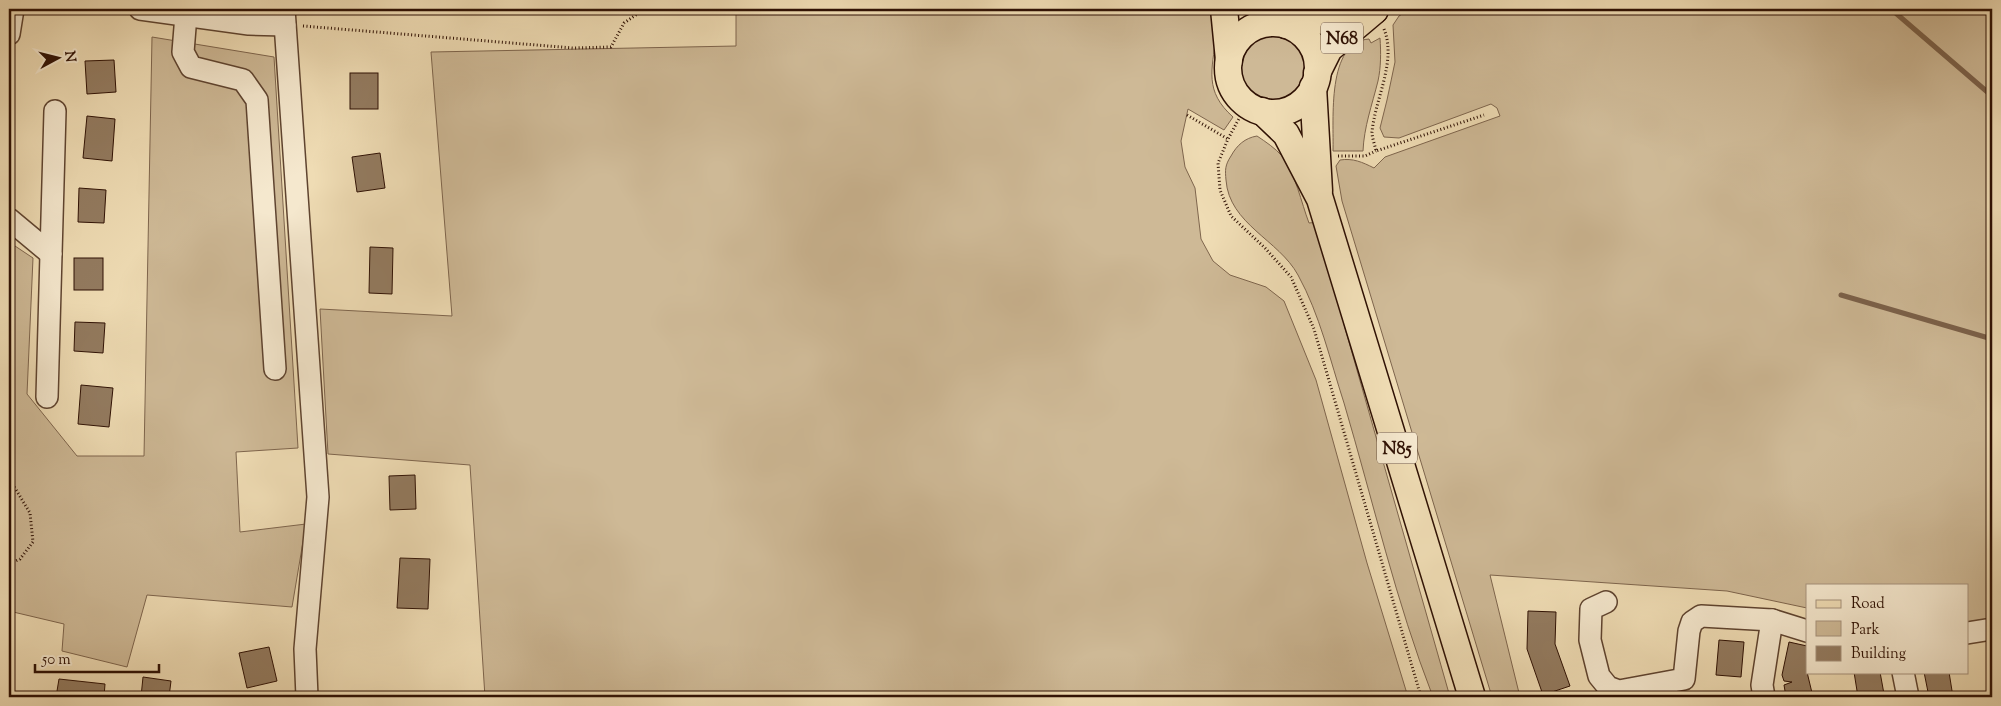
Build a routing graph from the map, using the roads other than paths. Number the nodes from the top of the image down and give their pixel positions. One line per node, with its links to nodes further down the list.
1 (13, 9): 8 (street)
2 (140, 9): 5 (street)
3 (1224, 9): 9 (main road, N85)
4 (1376, 9): 7 (main road, N68); 10 (main road, N68)
5 (186, 15): 6 (street); 16 (street)
6 (284, 17): 24 (street)
7 (1273, 19): 9 (main road); 10 (main road, N85)
8 (9, 34)
9 (1229, 60): 11 (main road, N85)
10 (1316, 80): 11 (main road); 13 (main road, N85)
11 (1254, 108): 13 (main road, N85)
12 (55, 111): 15 (street)
13 (1320, 199): 25 (main road, N85)
14 (9, 219): 15 (street)
15 (51, 254): 17 (street)
16 (275, 369)
17 (48, 398)
18 (1606, 602): 19 (street)
19 (1772, 620): 21 (street); 26 (street)
20 (1992, 629): 22 (street)
21 (1806, 631)
22 (1968, 633)
23 (1903, 674): 27 (street)
24 (306, 697)
25 (1472, 697)
26 (1764, 697)
27 (1908, 697)

